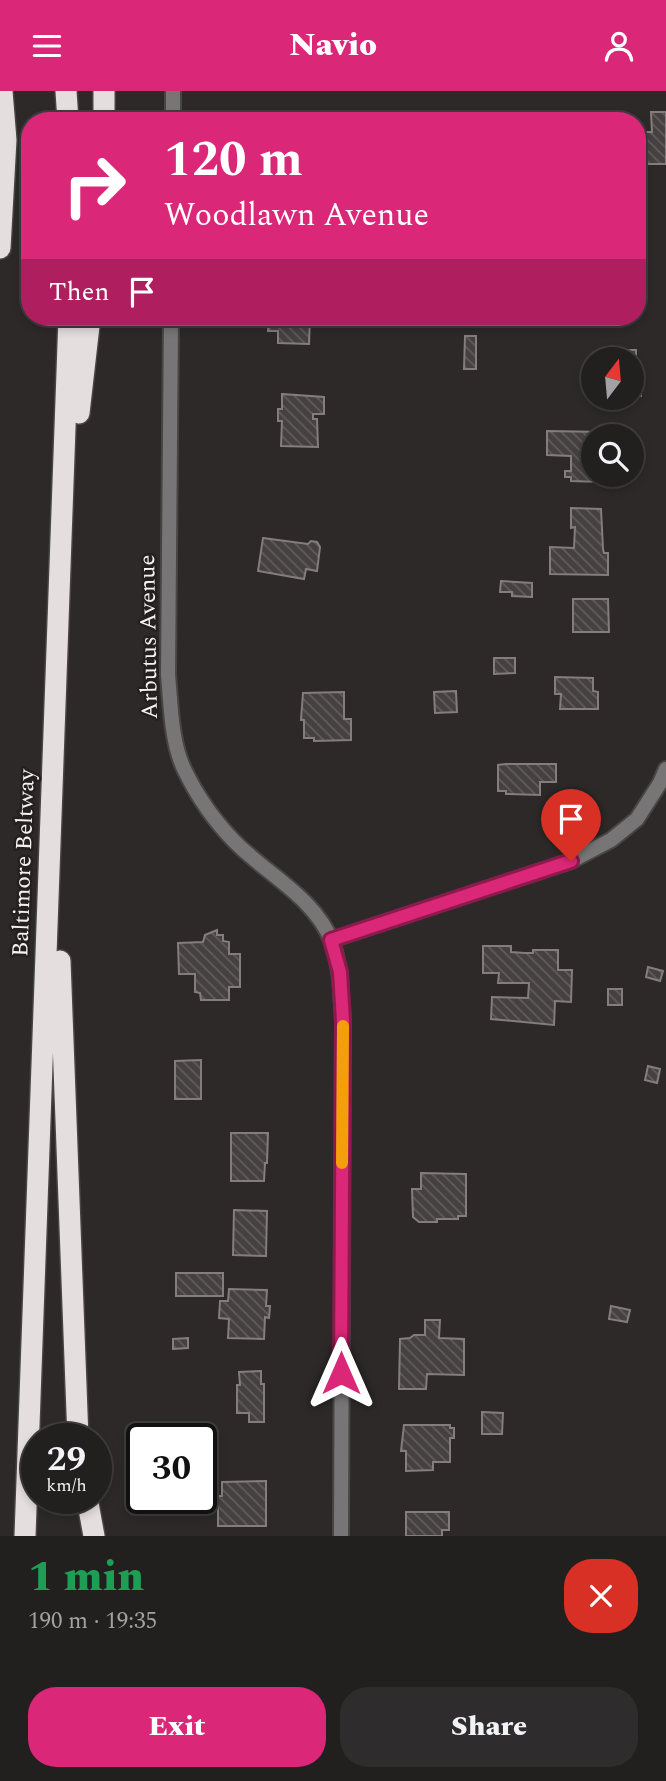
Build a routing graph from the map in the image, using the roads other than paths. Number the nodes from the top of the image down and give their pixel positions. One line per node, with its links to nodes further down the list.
1 (2, 91): 8 (highway)
2 (66, 91): 5 (highway)
3 (104, 91): 6 (highway)
4 (173, 91): 7 (street)
5 (67, 112)
6 (104, 112)
7 (173, 112)
8 (0, 248)
9 (69, 326): 12 (highway, Baltimore Beltway)
10 (89, 326): 12 (highway)
11 (171, 326): 15 (street, Arbutus Avenue)
12 (61, 564): 14 (highway, Baltimore Beltway)
13 (666, 769): 15 (street)
14 (53, 773): 16 (highway); 18 (highway, Baltimore Beltway)
15 (331, 940): 20 (street, Arbutus Avenue)
16 (77, 1423)
17 (90, 1514): 19 (highway)
18 (25, 1536)
19 (94, 1536)
20 (341, 1536)

